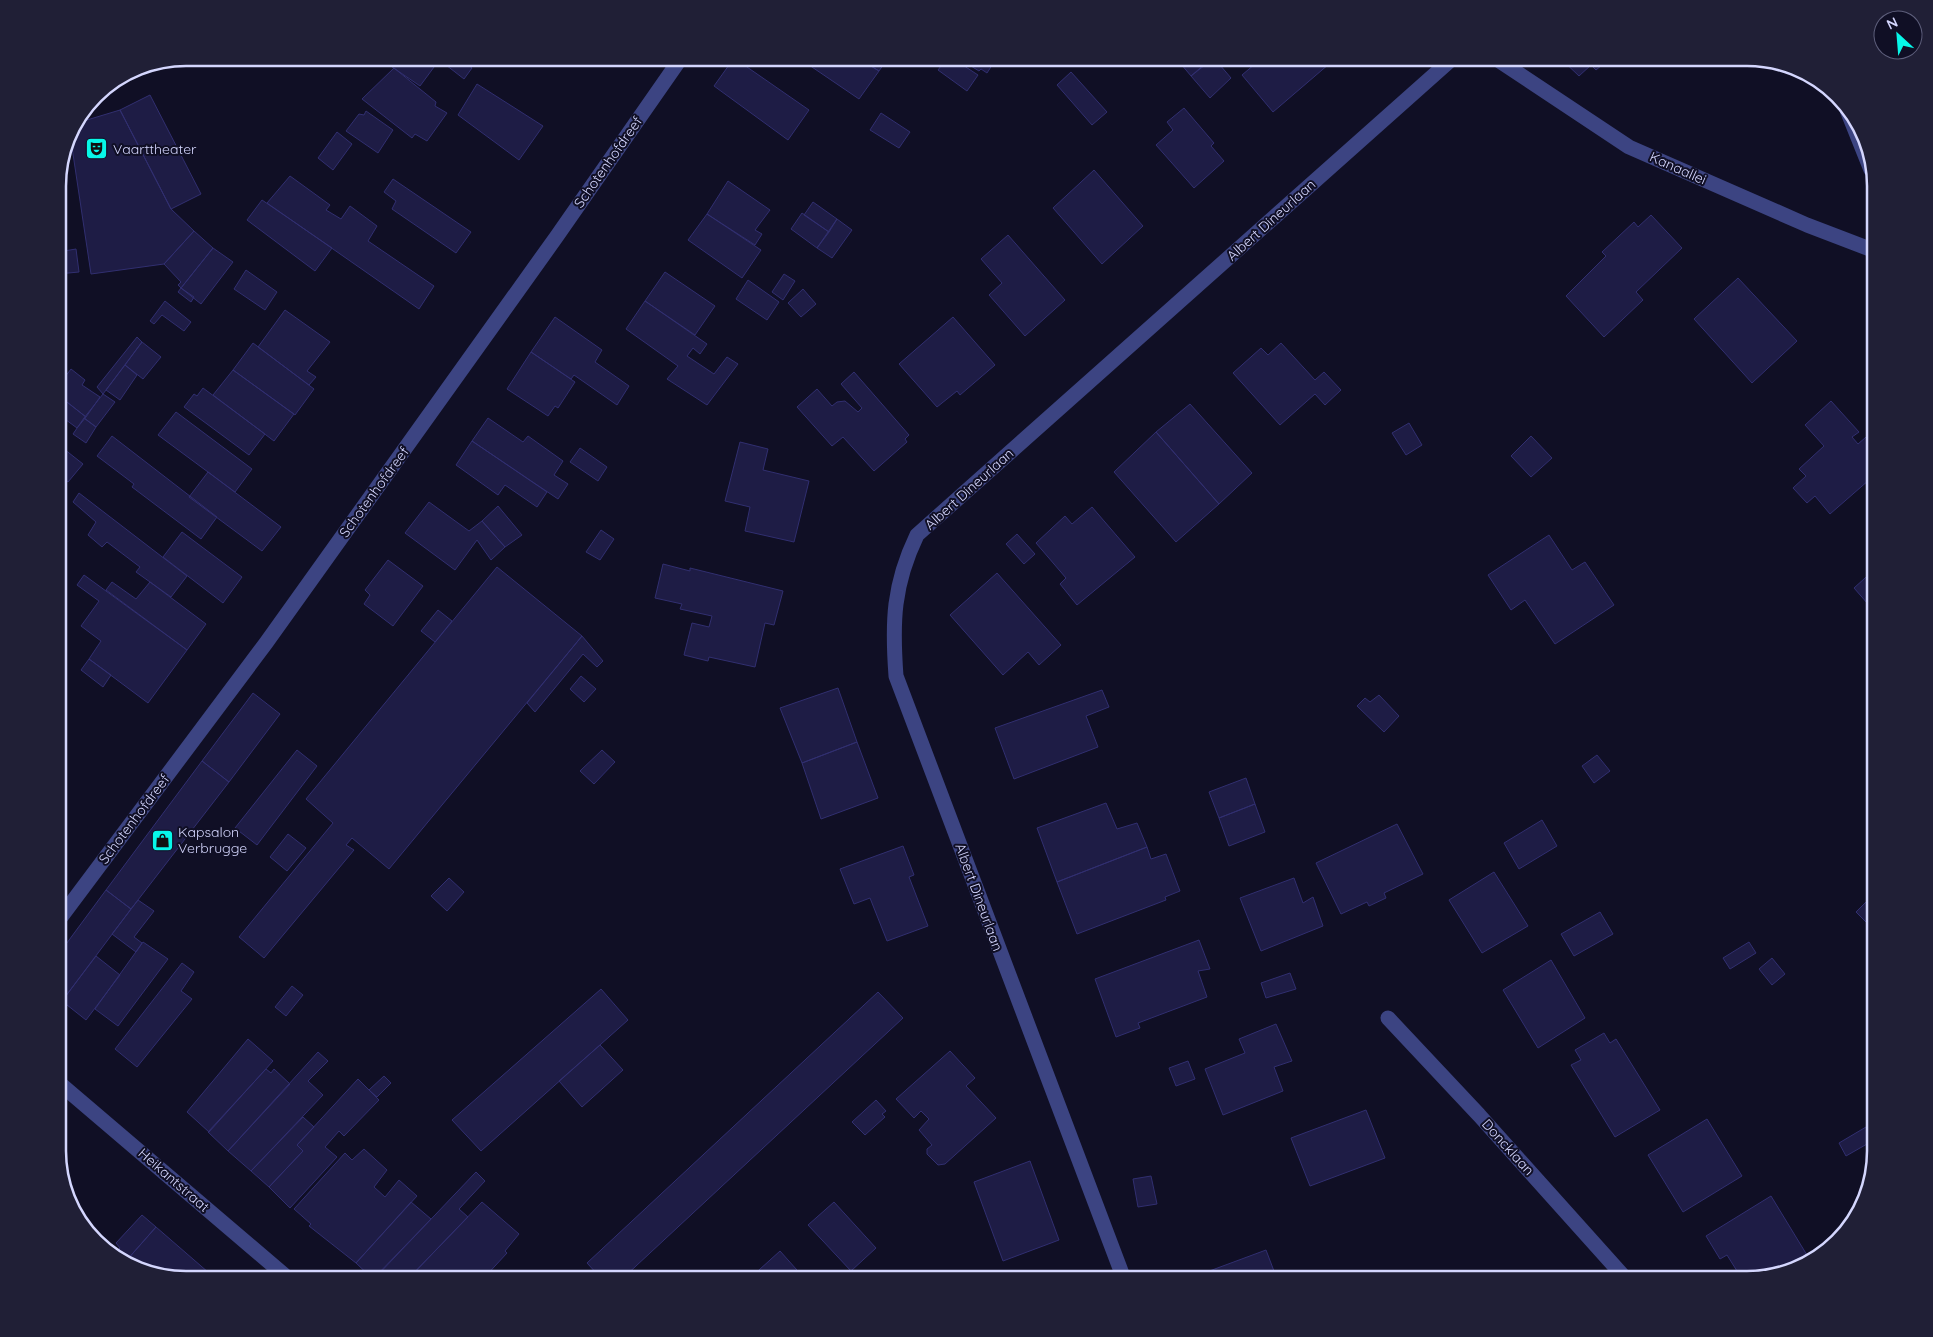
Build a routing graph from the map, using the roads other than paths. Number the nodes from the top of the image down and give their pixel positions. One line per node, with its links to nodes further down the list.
1 (675, 66): 5 (street, Schotenhofdreef)
2 (1444, 66): 9 (street, Albert Dineurlaan)
3 (1507, 66): 4 (street, Kanaallei)
4 (1867, 248)
5 (67, 909)
6 (1388, 1018): 10 (street, Doncklaan)
7 (67, 1090): 8 (street, Heikantstraat)
8 (278, 1271)
9 (1121, 1271)
10 (1618, 1271)

